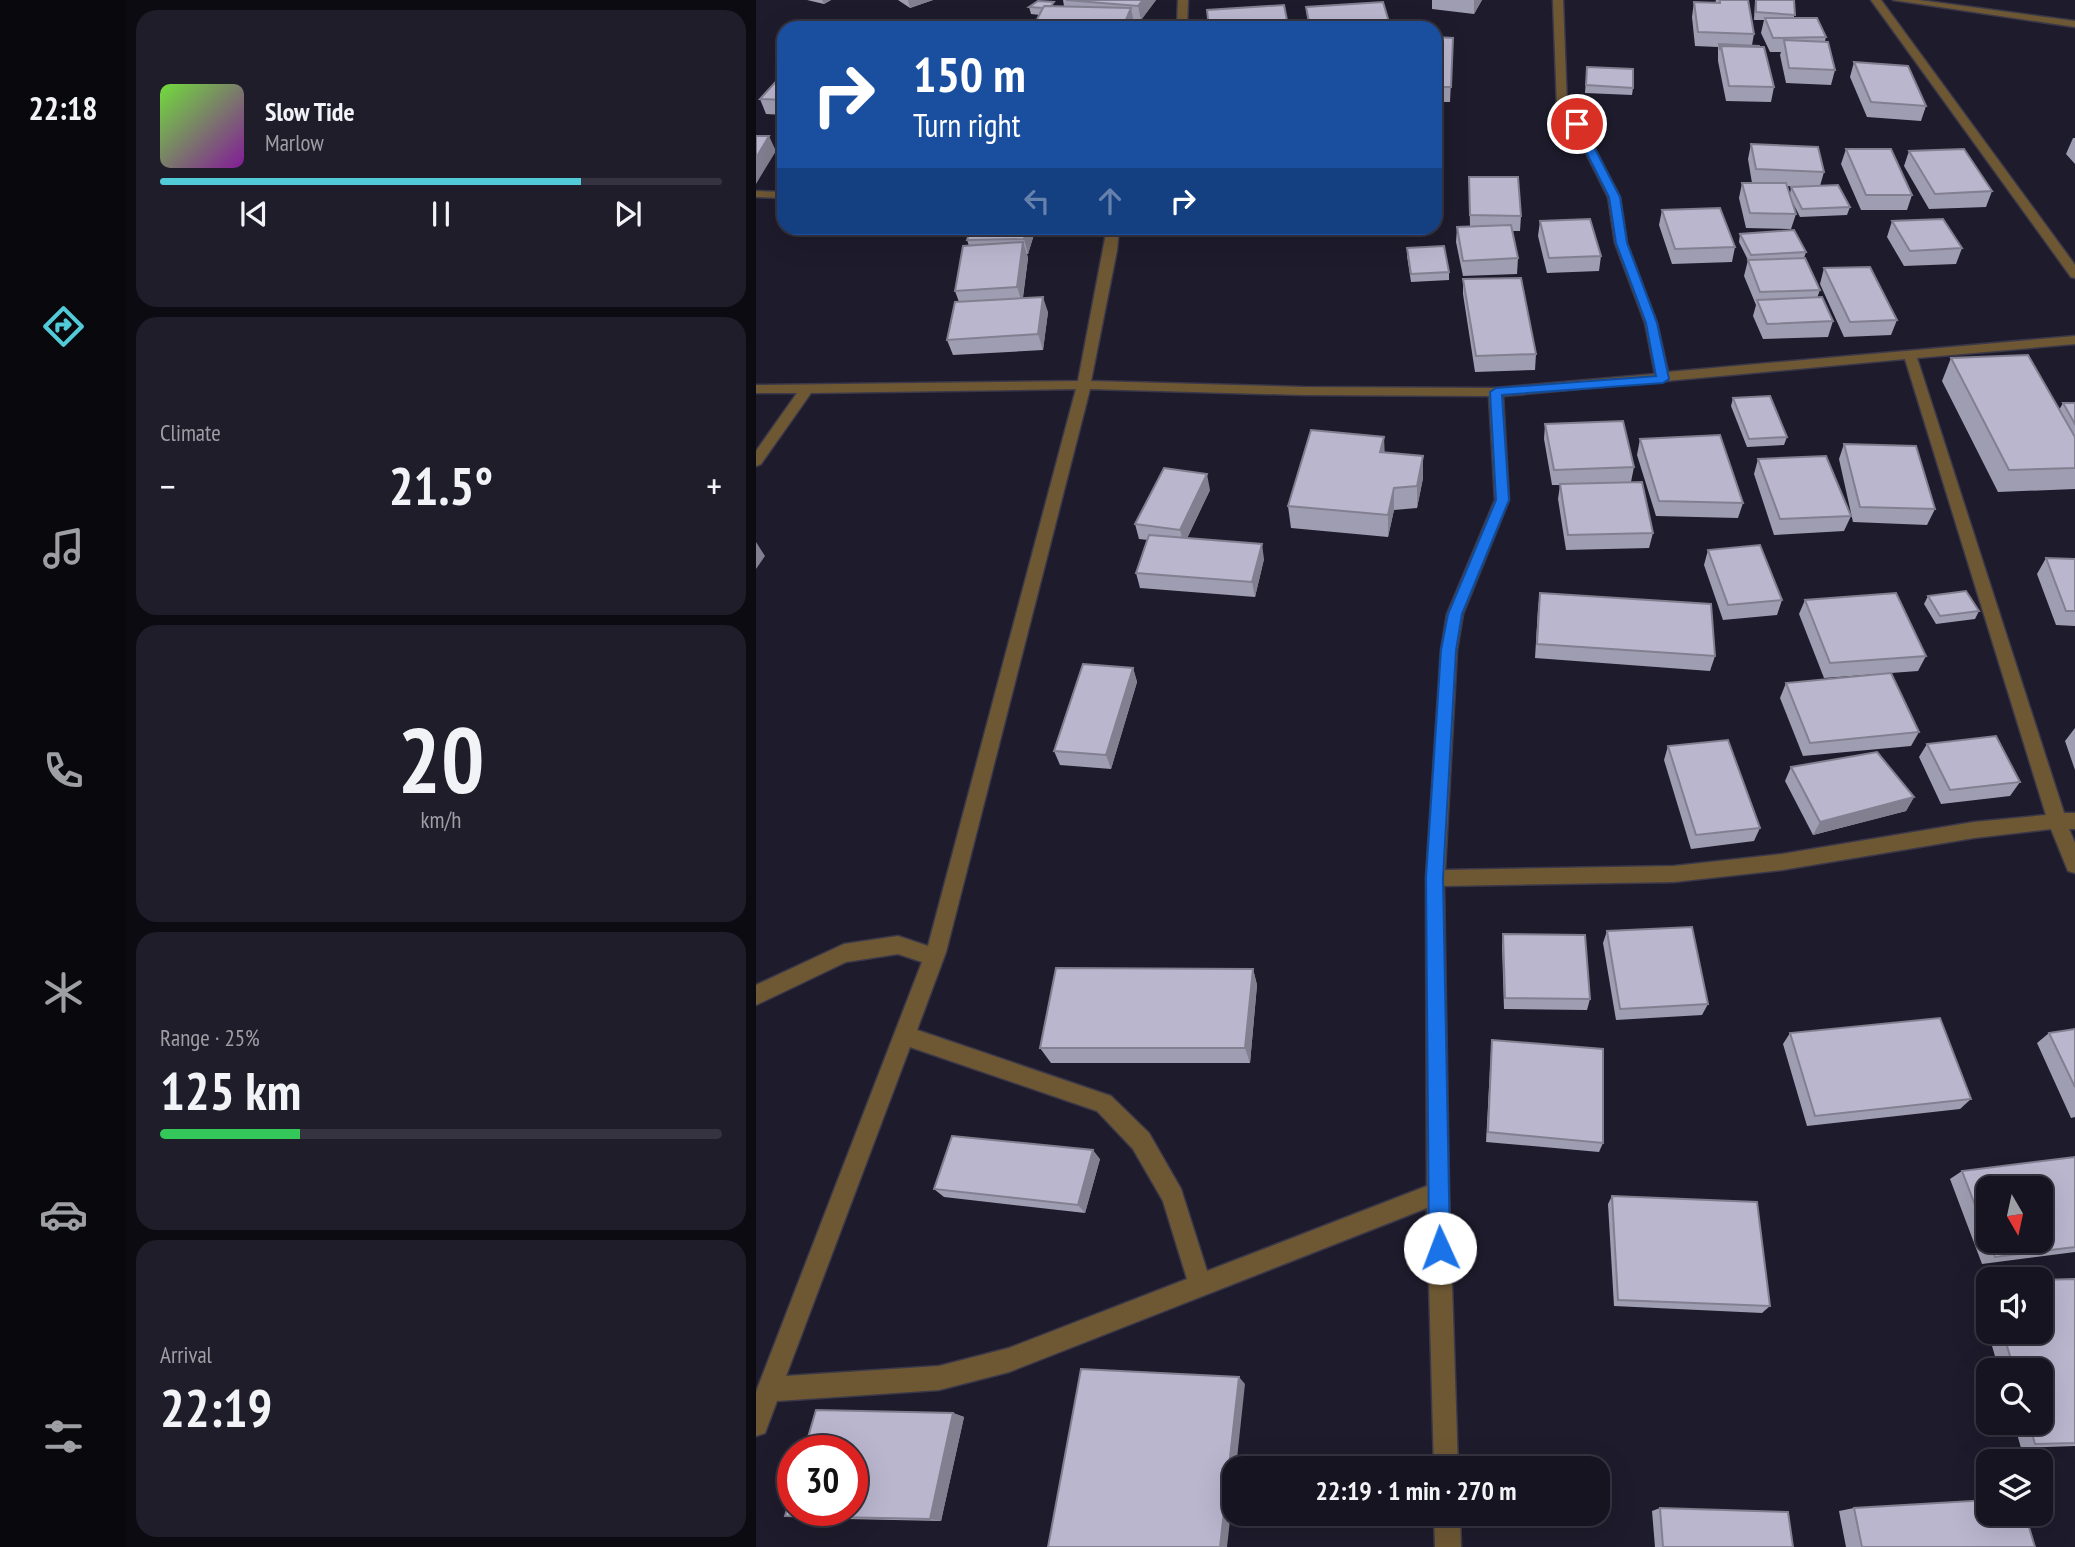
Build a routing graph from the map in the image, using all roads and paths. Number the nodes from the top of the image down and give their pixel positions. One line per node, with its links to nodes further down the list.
1 (1183, 0): 5 (street)
2 (1558, 0): 13 (street)
3 (1876, 0): 10 (street)
4 (1898, 0): 6 (street)
5 (1182, 21)
6 (2075, 24)
7 (756, 194): 8 (street)
8 (777, 195)
9 (1112, 235): 14 (street)
10 (2075, 274)
11 (2075, 340): 12 (street)
12 (1910, 355): 13 (street); 19 (street)
13 (1663, 379): 17 (street)
14 (1084, 385): 15 (street); 17 (street); 22 (street)
15 (808, 387): 16 (street); 18 (street)
16 (756, 389)
17 (1496, 392): 21 (street)
18 (756, 461)
19 (2066, 821): 20 (street); 21 (street)
20 (2075, 865)
21 (1435, 878): 25 (street)
22 (934, 957): 23 (street); 24 (street)
23 (756, 996)
24 (904, 1035): 26 (street); 27 (street)
25 (1438, 1193): 26 (street); 29 (street)
26 (1200, 1286): 27 (street)
27 (771, 1389): 28 (street)
28 (756, 1424)
29 (1446, 1456)
30 (1447, 1526): 31 (street)
31 (1448, 1547)

